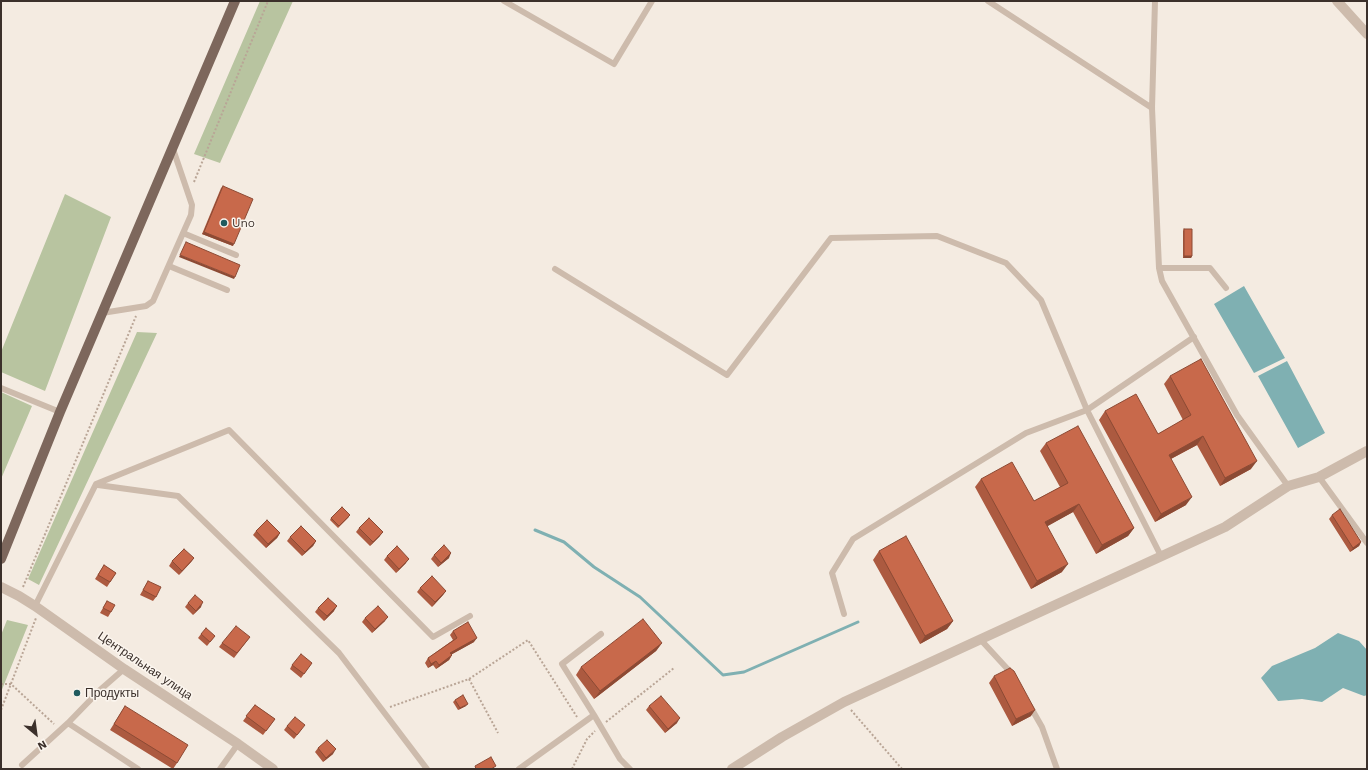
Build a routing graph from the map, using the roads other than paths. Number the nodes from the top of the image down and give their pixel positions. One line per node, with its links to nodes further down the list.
1 (235, 1): 9 (main road)
2 (504, 1): 3 (lane)
3 (652, 1)
4 (988, 1): 8 (lane)
5 (1155, 1): 8 (lane)
6 (1337, 1): 7 (street)
7 (1367, 34)
8 (1152, 108): 13 (lane)
9 (172, 147): 10 (lane); 17 (main road)
10 (183, 233): 11 (lane); 12 (lane)
11 (236, 256)
12 (168, 266): 16 (lane); 17 (lane)
13 (1159, 268): 15 (lane); 18 (lane)
14 (556, 269): 20 (lane)
15 (1226, 288)
16 (227, 290)
17 (102, 313): 21 (main road)
18 (1194, 337): 20 (lane); 25 (lane)
19 (1, 388): 21 (lane)
20 (1087, 410): 27 (lane); 31 (lane)
21 (60, 412): 28 (main road)
22 (1367, 451): 23 (street)
23 (1319, 477): 25 (street); 26 (lane)
24 (96, 484): 30 (lane); 32 (lane); 45 (lane)
25 (1288, 486): 27 (street)
26 (1367, 543)
27 (1162, 556): 34 (street)
28 (1, 559)
29 (1, 587): 30 (street, Центральная улица)
30 (36, 610): 35 (street, Центральная улица)
31 (844, 614)
32 (470, 616)
33 (601, 634): 38 (lane)
34 (980, 639): 36 (lane); 48 (street)
35 (124, 669): 39 (lane); 40 (street, Центральная улица)
36 (1017, 681)
37 (1027, 701): 49 (lane)
38 (594, 715): 46 (lane); 47 (lane)
39 (68, 723): 41 (lane); 42 (lane)
40 (238, 744): 43 (lane); 44 (street, Центральная улица)
41 (22, 766)
42 (134, 768)
43 (220, 769)
44 (274, 769)
45 (427, 769)
46 (519, 769)
47 (630, 769)
48 (732, 769)
49 (1057, 769)

